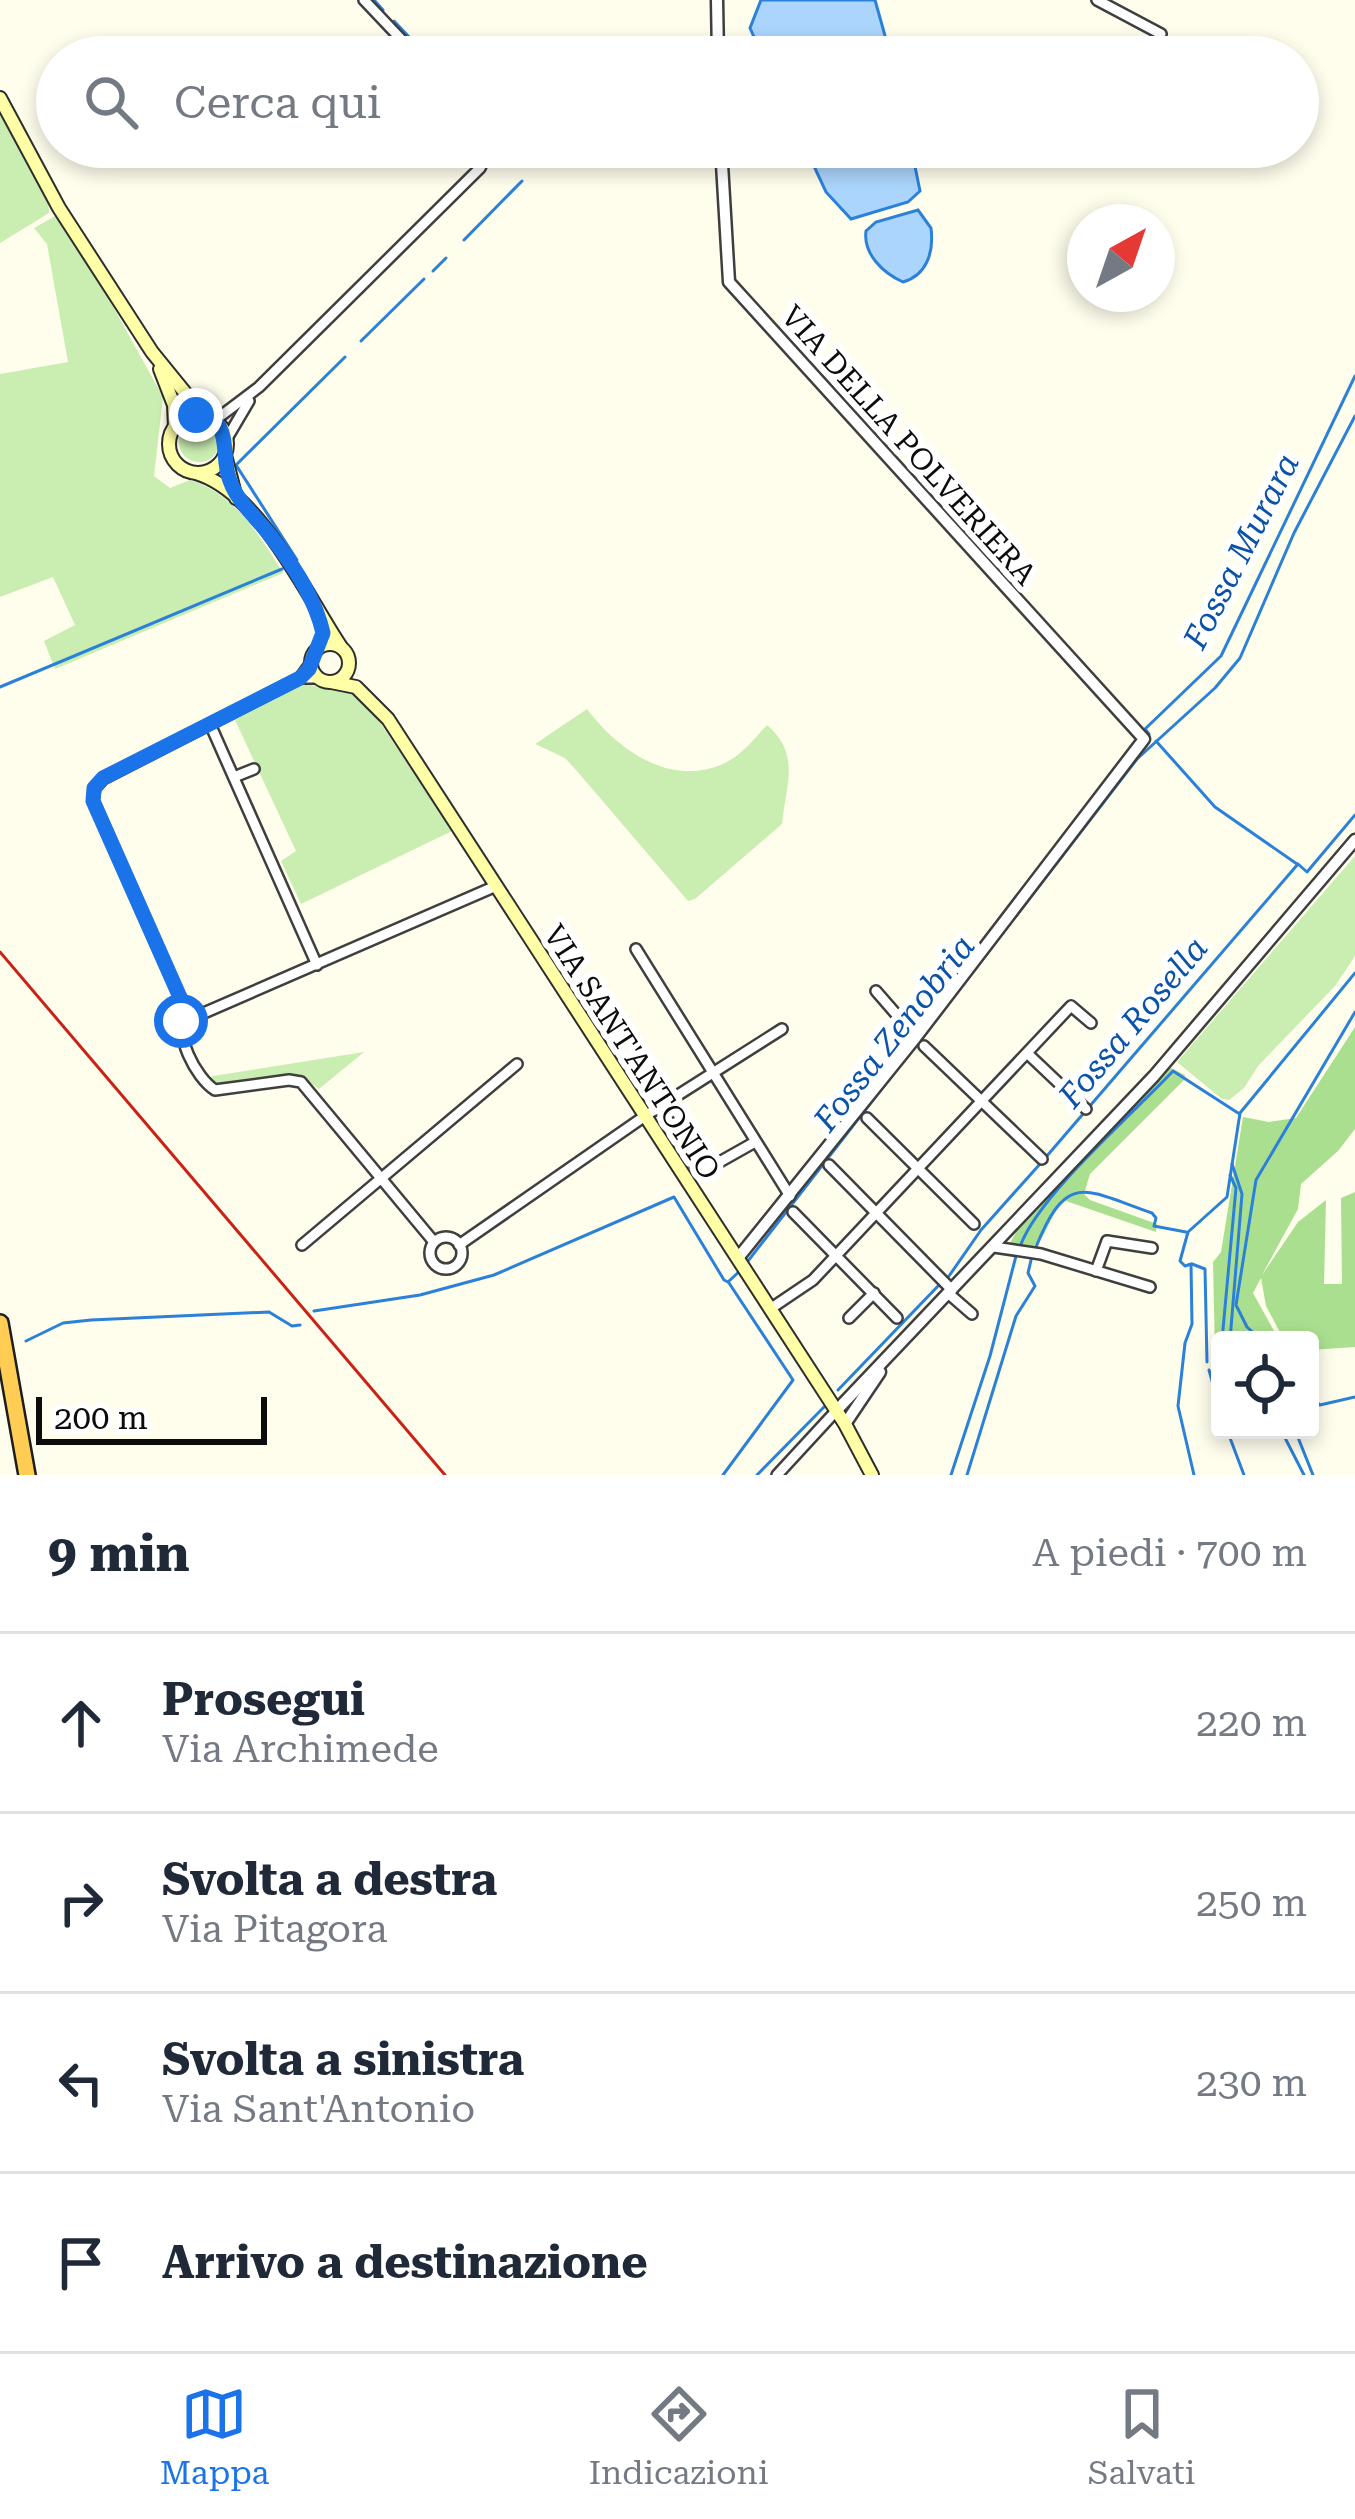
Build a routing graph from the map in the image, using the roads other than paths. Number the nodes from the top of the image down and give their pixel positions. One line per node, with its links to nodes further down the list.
1 (364, 0): 5 (street)
2 (716, 0): 6 (street)
3 (1096, 0): 4 (street)
4 (1161, 34)
5 (398, 36)
6 (717, 36)
7 (0, 98): 8 (main road, VIA SANT'ANTONIO)
8 (36, 166)
9 (37, 168): 12 (main road, VIA SANT'ANTONIO)
10 (480, 168): 13 (street)
11 (723, 168): 37 (street, VIA DELLA POLVERIERA)
12 (152, 352): 14 (main road, VIA SANT'ANTONIO); 15 (main road, VIA SANT'ANTONIO)
13 (254, 391): 14 (street); 16 (street)
14 (209, 418): 15 (main road); 16 (main road, VIA SANT'ANTONIO)
15 (175, 427): 17 (main road, VIA SANT'ANTONIO)
16 (226, 447): 17 (main road); 18 (main road, VIA SANT'ANTONIO)
17 (196, 473): 18 (main road, VIA SANT'ANTONIO)
18 (236, 499): 19 (main road, VIA SANT'ANTONIO)
19 (311, 598): 20 (main road, VIA SANT'ANTONIO); 21 (main road, VIA SANT'ANTONIO)
20 (341, 647): 21 (main road); 22 (main road, VIA SANT'ANTONIO)
21 (314, 657): 23 (street); 24 (main road, VIA SANT'ANTONIO)
22 (350, 667): 24 (main road); 25 (main road, VIA SANT'ANTONIO)
23 (300, 678): 24 (street); 26 (street)
24 (325, 680): 25 (main road, VIA SANT'ANTONIO)
25 (388, 719): 30 (main road, VIA SANT'ANTONIO)
26 (211, 724): 28 (street); 34 (street)
27 (254, 769): 28 (street)
28 (233, 777): 32 (street)
29 (1355, 840): 58 (street)
30 (496, 886): 32 (street); 44 (main road, VIA SANT'ANTONIO)
31 (636, 950): 40 (street)
32 (317, 965): 34 (street)
33 (876, 992): 37 (street)
34 (187, 1013): 50 (street)
35 (1091, 1023): 38 (street)
36 (782, 1029): 40 (street)
37 (920, 1041): 41 (street); 51 (street)
38 (1028, 1054): 41 (street); 43 (street)
39 (517, 1064): 50 (street)
40 (713, 1073): 42 (street); 46 (street)
41 (982, 1102): 47 (street); 49 (street)
42 (660, 1107): 44 (street); 46 (street)
43 (1086, 1109)
44 (645, 1116): 57 (street); 61 (main road, VIA SANT'ANTONIO)
45 (867, 1118): 49 (street)
46 (755, 1142): 51 (street)
47 (1042, 1159)
48 (829, 1166): 53 (street)
49 (918, 1168): 53 (street); 54 (street)
50 (382, 1176): 55 (street); 56 (street)
51 (790, 1196): 61 (street)
52 (793, 1212): 60 (street)
53 (876, 1213): 60 (street); 64 (street)
54 (974, 1224)
55 (434, 1242): 57 (street); 57 (street)
56 (302, 1245)
57 (459, 1245)
58 (994, 1247): 62 (street); 64 (street)
59 (1152, 1249): 62 (street)
60 (837, 1256): 65 (street); 66 (street)
61 (738, 1258): 66 (main road, VIA SANT'ANTONIO)
62 (1096, 1271): 63 (street)
63 (1150, 1287)
64 (951, 1292): 67 (street); 71 (street)
65 (874, 1293): 68 (street); 69 (street)
66 (770, 1309): 73 (main road, VIA SANT'ANTONIO)
67 (972, 1315)
68 (849, 1318)
69 (897, 1318)
70 (0, 1324): 76 (highway)
71 (881, 1368): 73 (street); 74 (street)
72 (0, 1380): 75 (highway)
73 (836, 1411): 74 (main road, VIA SANT'ANTONIO); 77 (street)
74 (845, 1424): 78 (main road, VIA SANT'ANTONIO)
75 (16, 1475)
76 (26, 1475)
77 (777, 1475)
78 (872, 1475)

